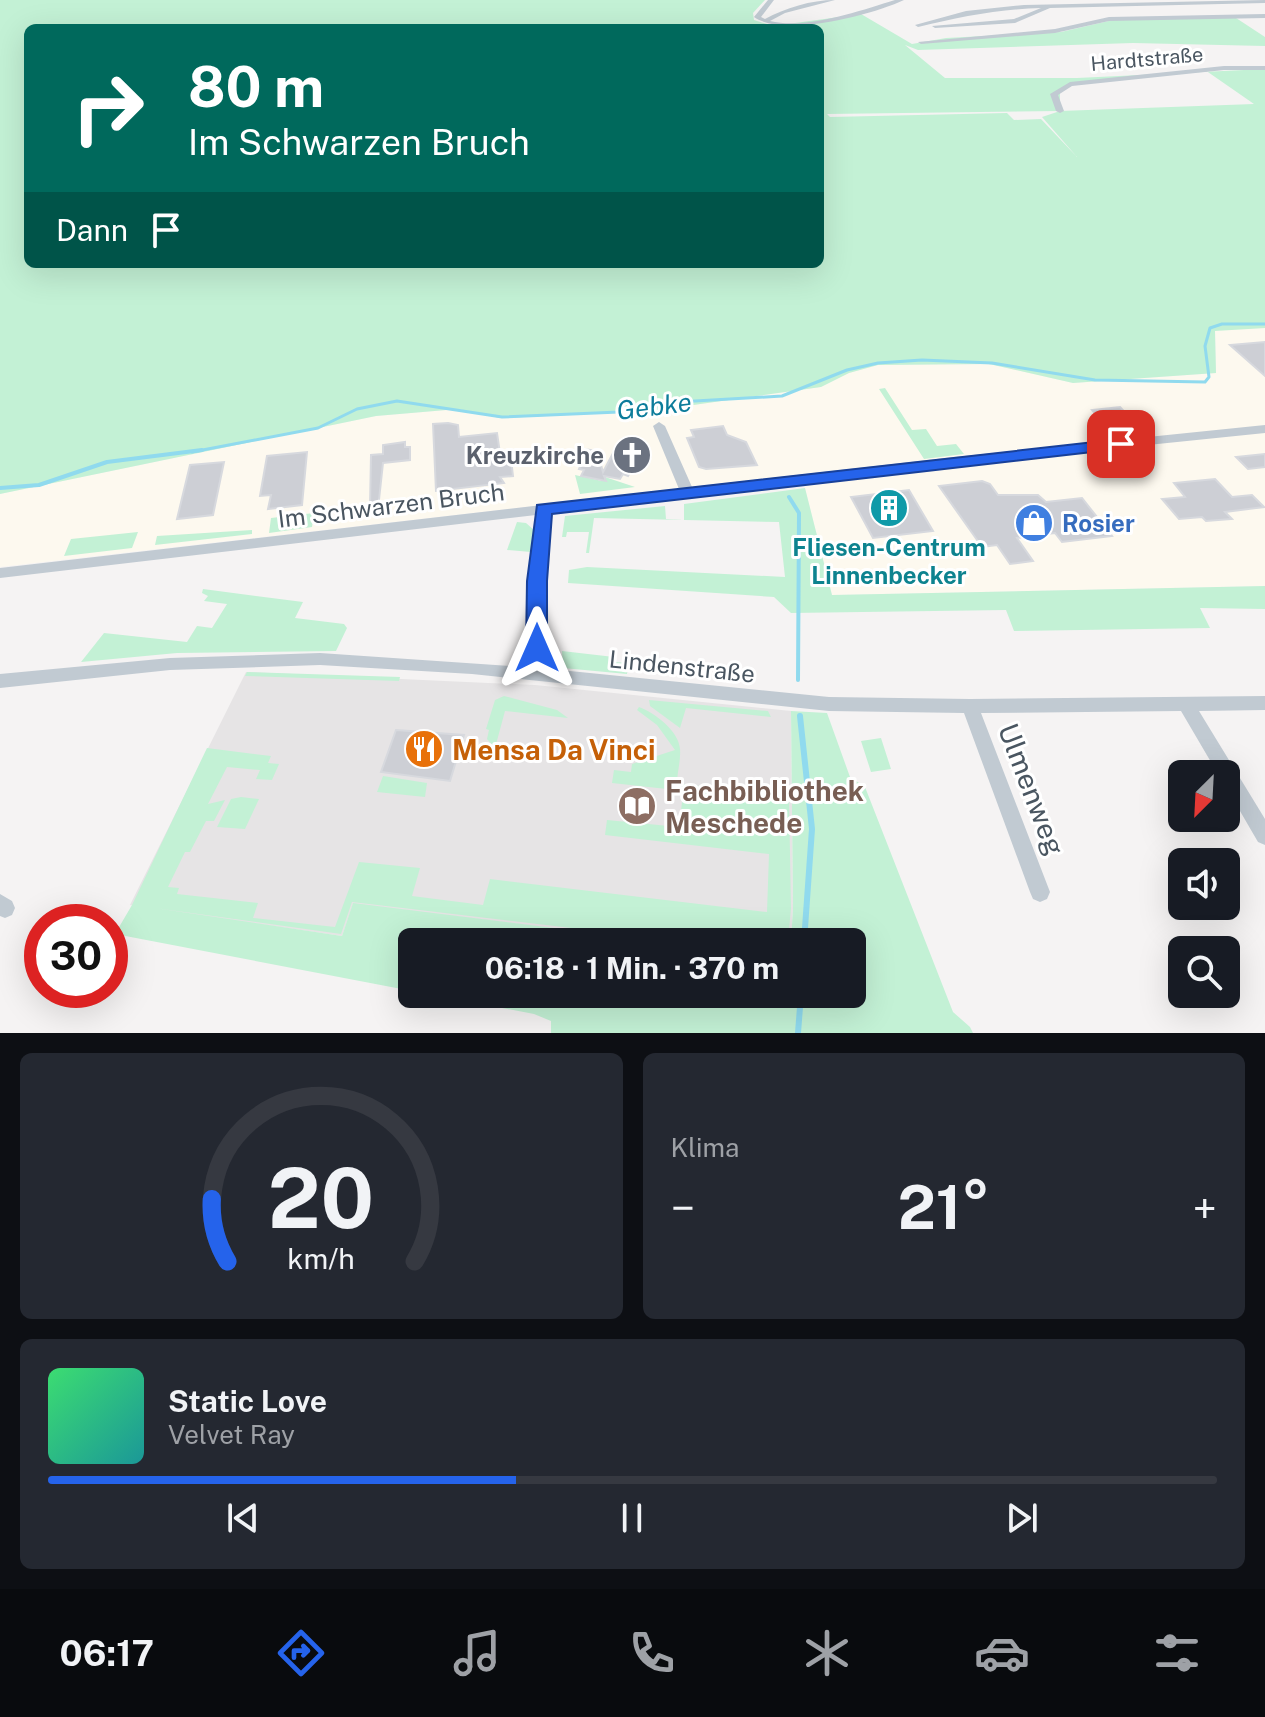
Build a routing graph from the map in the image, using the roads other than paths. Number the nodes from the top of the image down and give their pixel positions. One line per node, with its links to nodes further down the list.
1 (771, 0): 9 (street)
2 (832, 0): 9 (street)
3 (901, 0): 7 (street)
4 (910, 0): 7 (street)
5 (1265, 1): 6 (street)
6 (1051, 6): 6 (street)
7 (862, 11): 9 (street)
8 (1265, 16): 10 (street)
9 (764, 21)
10 (921, 42)
11 (1265, 68): 12 (street, Hardtstraße)
12 (1060, 111)
13 (659, 426): 15 (street)
14 (1265, 430): 15 (street, Im Schwarzen Bruch)
15 (688, 493): 16 (street, Im Schwarzen Bruch)
16 (544, 509): 17 (street, Im Schwarzen Bruch); 18 (street)
17 (0, 573)
18 (530, 675): 19 (street, Lindenstraße); 22 (street, Lindenstraße)
19 (0, 681)
20 (1265, 703): 21 (street, Lindenstraße)
21 (1186, 704): 22 (street, Lindenstraße); 23 (street)
22 (970, 706): 24 (street, Ulmenweg)
23 (1265, 836)
24 (1040, 892)

